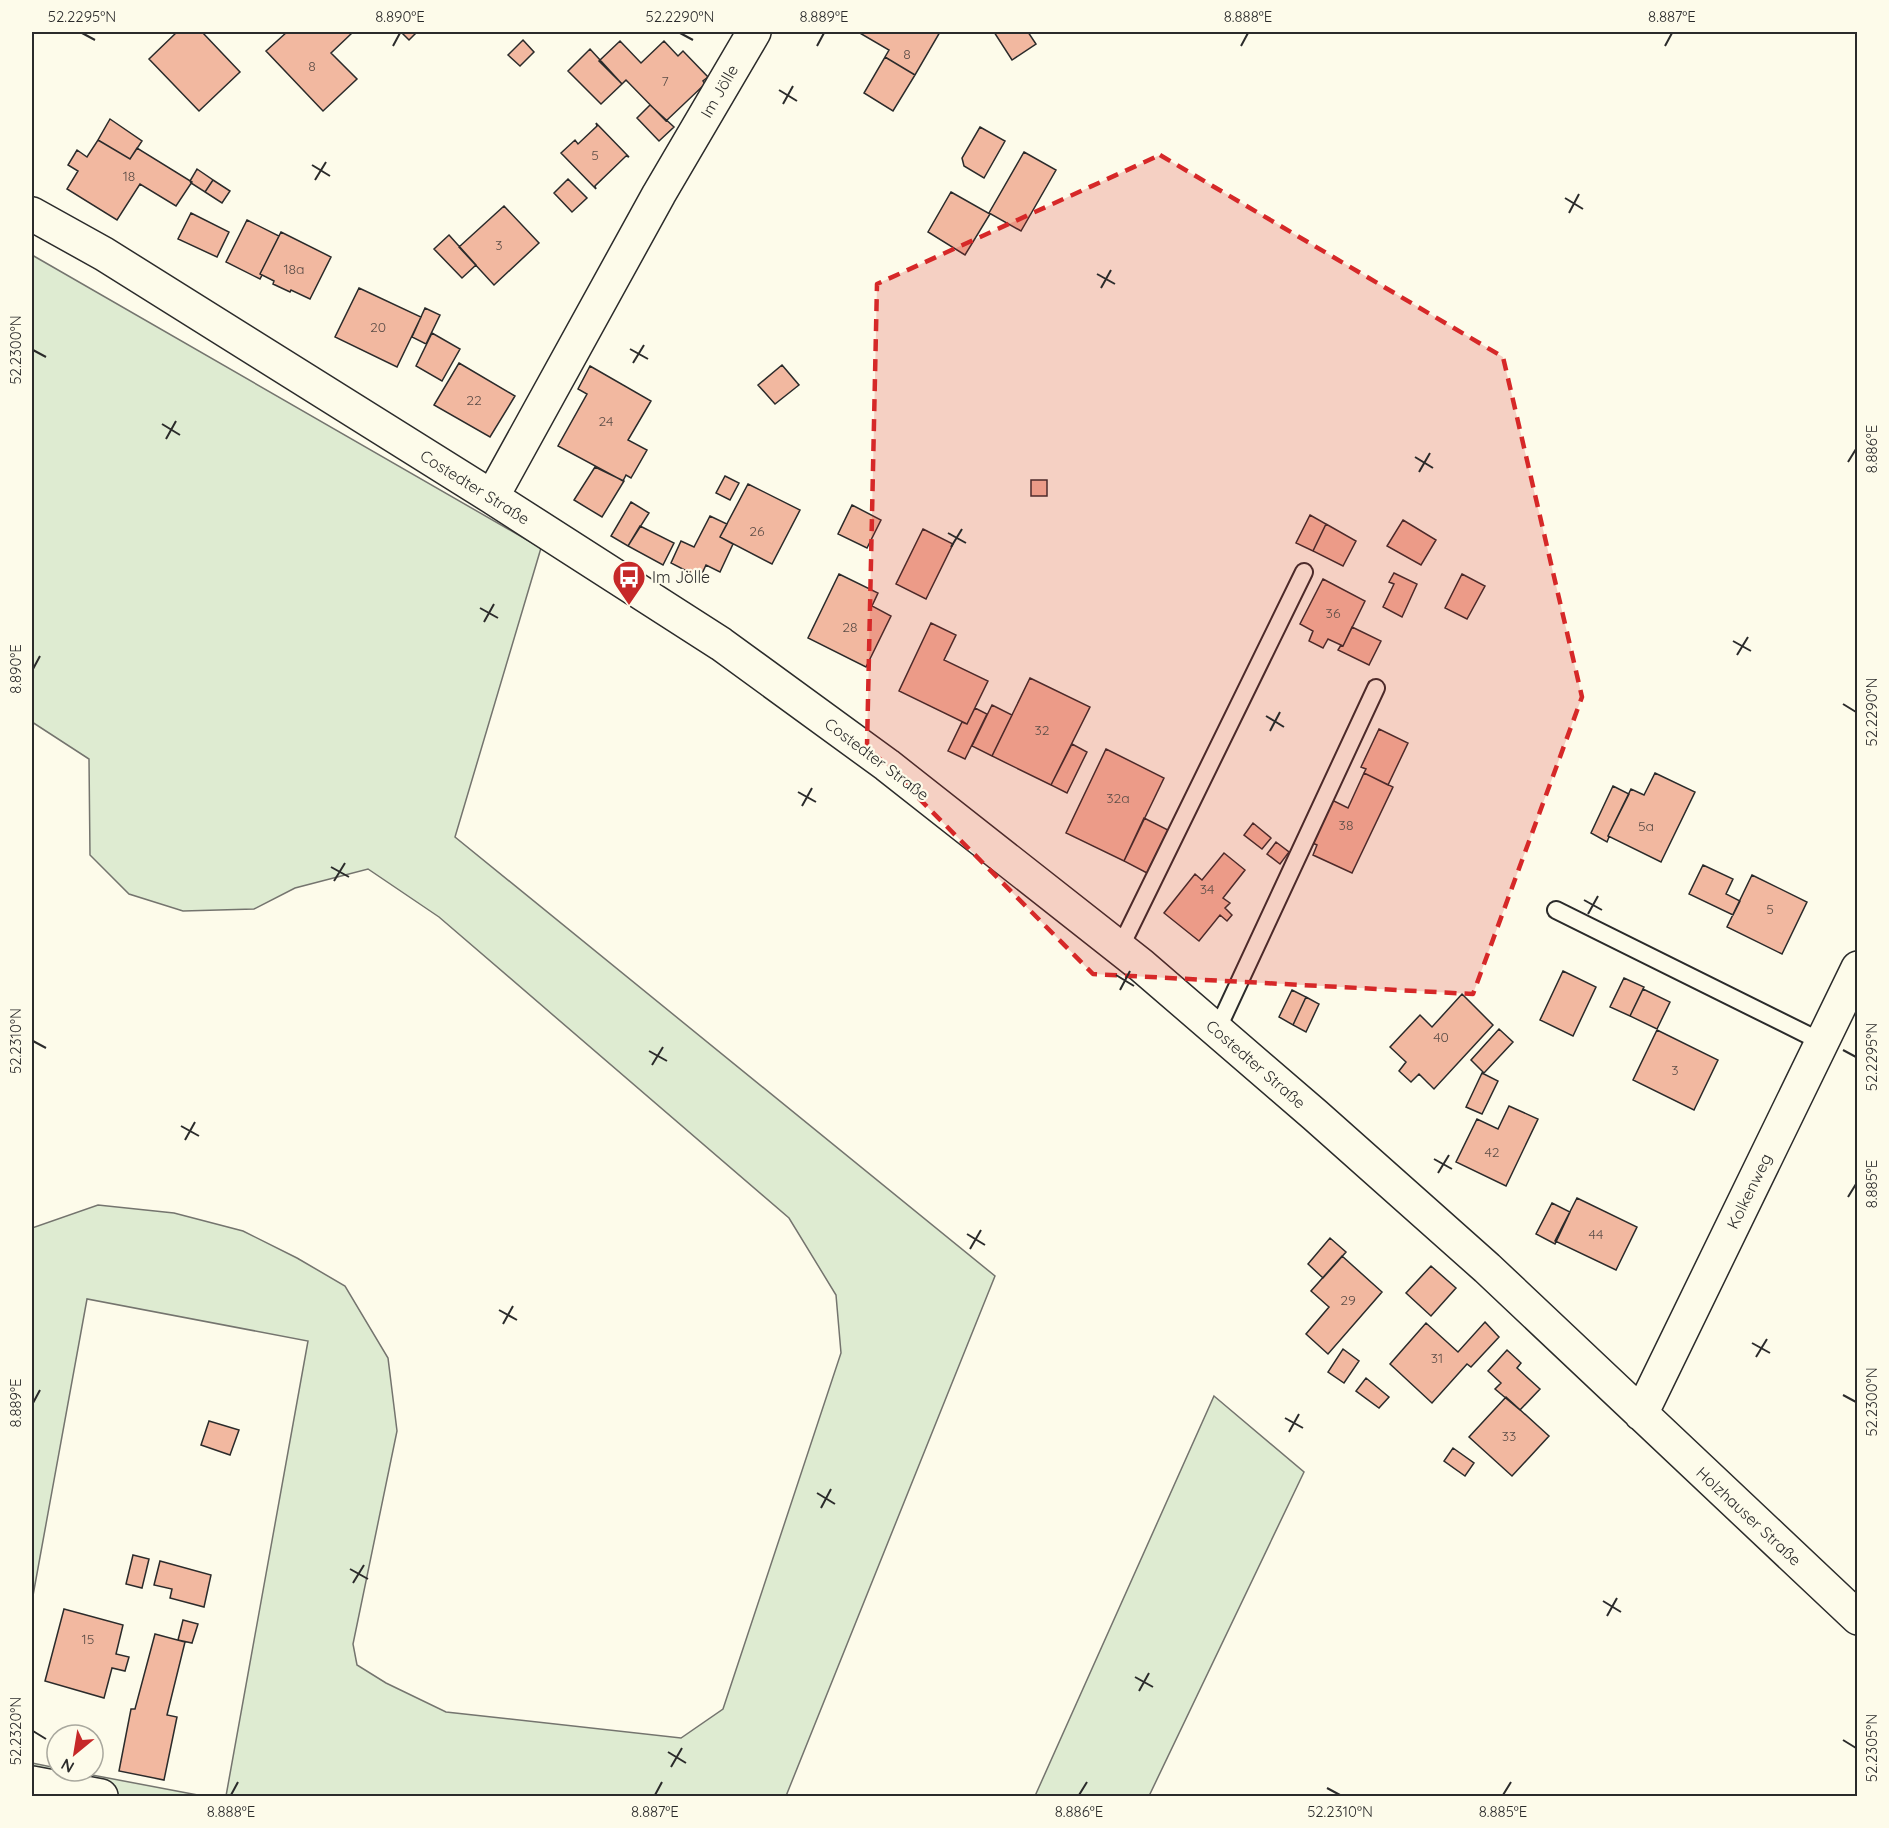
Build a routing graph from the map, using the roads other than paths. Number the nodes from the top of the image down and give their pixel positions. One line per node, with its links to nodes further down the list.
1 (754, 32): 3 (street, Im Jölle)
2 (32, 214): 3 (street, Costedter Straße)
3 (492, 497): 7 (street, Costedter Straße)
4 (1304, 572): 7 (lane)
5 (1376, 688): 9 (lane)
6 (1556, 910): 10 (lane)
7 (1120, 948): 9 (street, Costedter Straße)
8 (1857, 968): 10 (street, Kolkenweg)
9 (1217, 1030): 11 (street, Costedter Straße)
10 (1822, 1042): 11 (street, Kolkenweg)
11 (1641, 1414): 12 (street, Holzhauser Straße)
12 (1857, 1618)
13 (32, 1783): 14 (street)
14 (101, 1797)

